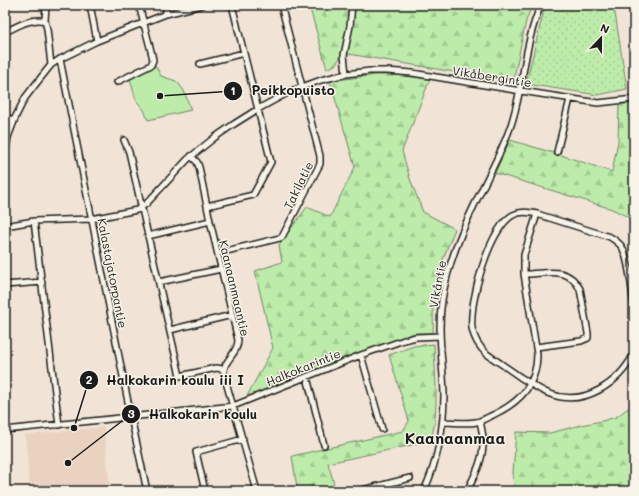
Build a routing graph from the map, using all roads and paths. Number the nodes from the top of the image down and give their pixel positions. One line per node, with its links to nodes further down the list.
1 (46, 5): 11 (street)
2 (90, 5): 14 (street)
3 (140, 5): 12 (street)
4 (166, 5): 10 (street)
5 (202, 5): 10 (street)
6 (232, 5): 15 (street)
7 (281, 5): 21 (street, Takilatie)
8 (352, 5): 19 (street)
9 (541, 5): 22 (street, Vikåntie)
10 (166, 14): 12 (street)
11 (45, 21): 13 (street); 18 (street)
12 (144, 23): 14 (street); 20 (street)
13 (5, 32)
14 (97, 41): 16 (street)
15 (244, 53): 17 (street); 25 (street)
16 (60, 59): 18 (street); 35 (street, Kalastajatorpantie)
17 (200, 64)
18 (51, 65): 27 (street)
19 (346, 74): 21 (street, Vikåbergintie); 22 (street, Vikåbergintie)
20 (117, 82)
21 (302, 86): 25 (street, Vikåbergintie); 40 (street, Takilatie)
22 (519, 91): 23 (street, Vikåbergintie); 49 (street, Vikåntie)
23 (570, 99): 24 (street, Vikåbergintie); 29 (street)
24 (634, 99)
25 (258, 109): 31 (street, Vikåbergintie); 32 (street)
26 (5, 116): 27 (street)
27 (14, 121): 30 (street)
28 (124, 140): 33 (street)
29 (557, 152)
30 (5, 156)
31 (191, 156): 32 (street, Kaanaanmaantie); 33 (street, Vikåbergintie)
32 (207, 206): 37 (street, Kaanaanmaantie)
33 (141, 207): 35 (street); 39 (street)
34 (537, 214): 42 (street); 46 (street); 55 (street)
35 (92, 219): 36 (street); 57 (street, Kalastajatorpantie)
36 (34, 221): 38 (street); 43 (street)
37 (210, 221): 39 (street); 40 (street, Kaanaanmaantie)
38 (5, 224)
39 (148, 236): 44 (street)
40 (218, 253): 41 (street, Kaanaanmaantie)
41 (221, 269): 44 (street); 47 (street, Kaanaanmaantie)
42 (524, 274): 50 (street); 50 (street)
43 (42, 282): 45 (street); 60 (street)
44 (159, 282): 48 (street)
45 (5, 285)
46 (634, 306)
47 (232, 315): 48 (street); 53 (street, Kaanaanmaantie)
48 (170, 330): 53 (street)
49 (440, 336): 52 (street, Halkokarintie); 59 (street, Vikåntie)
50 (536, 346): 55 (street)
51 (634, 354): 55 (street)
52 (361, 355): 54 (street, Halkokarintie); 61 (street)
53 (223, 369): 56 (street)
54 (307, 376): 56 (street, Halkokarintie); 64 (street)
55 (530, 384): 58 (street)
56 (233, 406): 57 (street, Halkokarintie); 63 (street)
57 (131, 417): 60 (street, Halkokarintie); 66 (street, Kalastajatorpantie)
58 (480, 421): 59 (street); 71 (street)
59 (443, 422): 70 (street, Vikåntie)
60 (59, 425): 62 (street, Halkokarintie)
61 (382, 429)
62 (5, 430)
63 (243, 439): 67 (street); 68 (street)
64 (324, 445)
65 (410, 478): 69 (street)
66 (147, 491)
67 (205, 491)
68 (257, 491)
69 (359, 491)
70 (424, 491)
71 (467, 491)

